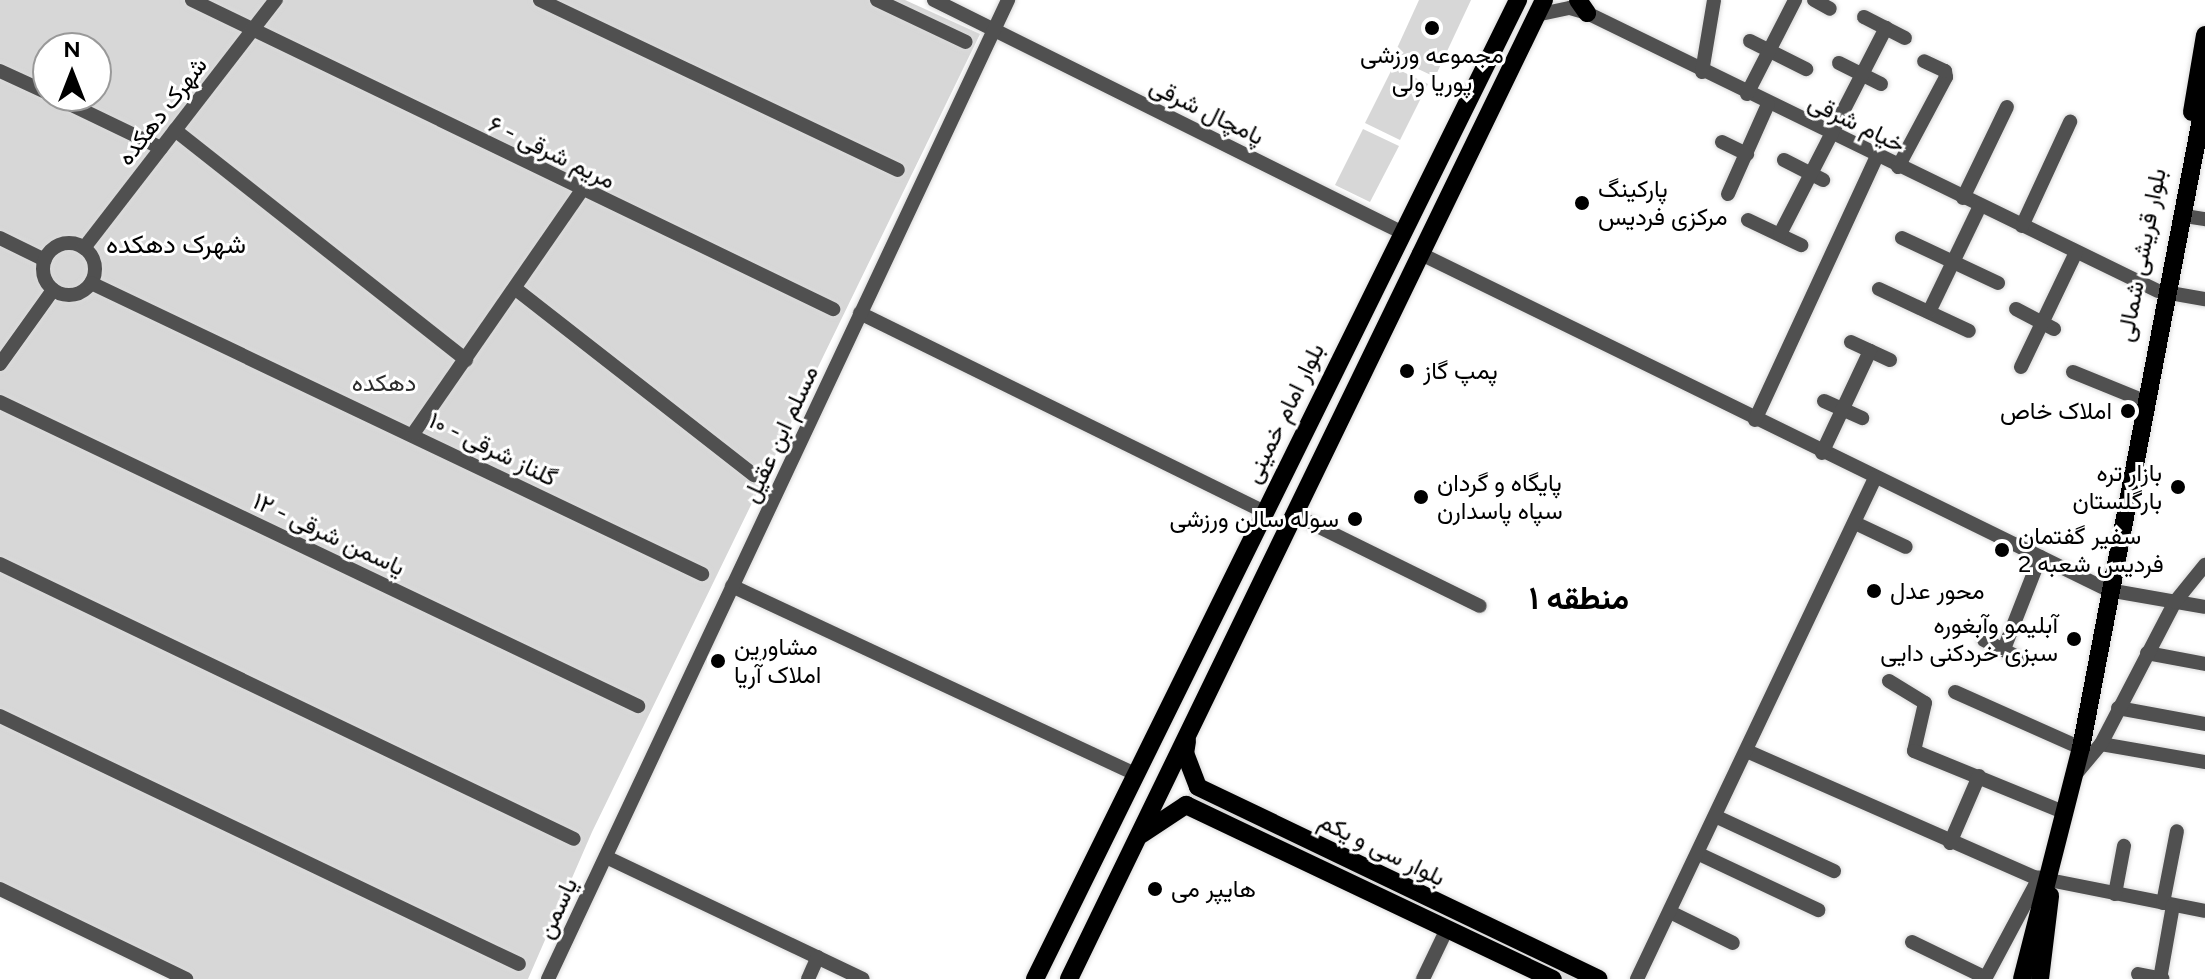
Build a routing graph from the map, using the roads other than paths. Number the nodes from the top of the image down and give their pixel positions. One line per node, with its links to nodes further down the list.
1 (192, 0): 17 (street, مریم شرقی - ۶)
2 (276, 0): 17 (street, شهرک دهکده)
3 (540, 0): 47 (street)
4 (877, 0): 20 (street)
5 (934, 0): 16 (street, پامچال شرقی)
6 (1008, 0): 16 (street, مسلم ابن عقیل)
7 (1518, 0): 39 (main road, بلوار امام خمینی)
8 (1714, 0): 27 (street)
9 (1795, 0): 22 (street)
10 (1814, 0): 13 (street)
11 (1582, 6): 12 (street, خیام شرقی); 27 (street, خیام شرقی)
12 (1540, 8): 42 (main road)
13 (1830, 9)
14 (1864, 17): 15 (street)
15 (1886, 28): 18 (street); 28 (street)
16 (993, 29): 57 (street, پامچال شرقی); 77 (street, مسلم ابن عقیل)
17 (253, 30): 37 (street, شهرک دهکده); 49 (street, مریم شرقی - ۶)
18 (1905, 38)
19 (1750, 41): 22 (street)
20 (966, 42)
21 (2204, 44): 72 (main road, بلوار قریشی شمالی)
22 (1769, 50): 25 (street); 31 (street)
23 (1924, 61): 46 (street)
24 (1839, 63): 28 (street)
25 (1806, 69)
26 (0, 71): 30 (street)
27 (1702, 72): 31 (street, خیام شرقی)
28 (1861, 73): 29 (street); 38 (street)
29 (1881, 84)
30 (32, 86)
31 (1747, 94): 33 (street, خیام شرقی)
32 (2205, 98): 53 (main road, بلوار قریشی شمالی)
33 (1768, 104): 38 (street, خیام شرقی); 43 (street)
34 (2007, 107): 51 (street)
35 (86, 112): 41 (street)
36 (2070, 122): 56 (street)
37 (175, 130): 41 (street, شهرک دهکده); 82 (street)
38 (1828, 133): 44 (street, خیام شرقی); 48 (street)
39 (1448, 138): 42 (main road); 57 (main road, بلوار امام خمینی)
40 (1722, 142): 43 (street)
41 (161, 148): 62 (street, شهرک دهکده)
42 (1472, 153): 64 (main road)
43 (1747, 154): 50 (street)
44 (1877, 156): 46 (street, خیام شرقی); 92 (street)
45 (1784, 160): 48 (street)
46 (1898, 167): 51 (street, خیام شرقی)
47 (898, 170)
48 (1816, 176): 58 (street)
49 (581, 191): 71 (street); 74 (street, مریم شرقی - ۶)
50 (1728, 194)
51 (1963, 198): 52 (street, خیام شرقی)
52 (1980, 206): 56 (street, خیام شرقی); 66 (street)
53 (2185, 216): 54 (street); 72 (main road, بلوار قریشی شمالی)
54 (2205, 219)
55 (1748, 220): 58 (street)
56 (2022, 226): 63 (street, خیام شرقی)
57 (1401, 232): 98 (main road, بلوار امام خمینی)
58 (1780, 234): 61 (street)
59 (0, 238): 65 (street)
60 (1902, 238): 66 (street)
61 (1801, 245)
62 (84, 248): 65 (street); 67 (street)
63 (2076, 252): 72 (street, خیام شرقی); 78 (street)
64 (1419, 253): 92 (street); 99 (main road)
65 (45, 260): 70 (street)
66 (1953, 261): 68 (street); 76 (street)
67 (91, 283): 70 (street); 93 (street, گلناز شرقی - ۱۰)
68 (1998, 283)
69 (1879, 289): 76 (street)
70 (53, 290): 84 (street)
71 (517, 290): 82 (street); 95 (street)
72 (2164, 292): 73 (street, خیام شرقی); 87 (main road, بلوار قریشی شمالی); 97 (main road, بلوار قریشی شمالی)
73 (2205, 299)
74 (833, 309)
75 (2016, 309): 78 (street)
76 (1929, 312): 79 (street)
77 (860, 313): 98 (street); 106 (street, مسلم ابن عقیل)
78 (2048, 326): 85 (street)
79 (1969, 331)
80 (1851, 342): 81 (street)
81 (1870, 351): 83 (street); 90 (street)
82 (466, 360): 93 (street)
83 (1890, 360)
84 (0, 364)
85 (2021, 367)
86 (2073, 372): 87 (street)
87 (2137, 398): 97 (main road, بلوار قریشی شمالی)
88 (1824, 401): 90 (street)
89 (0, 402): 118 (street, یاسمن شرقی - ۱۲)
90 (1843, 409): 91 (street); 94 (street)
91 (1862, 418)
92 (1755, 420): 94 (street)
93 (413, 434): 105 (street, گلناز شرقی - ۱۰)
94 (1822, 453): 96 (street)
95 (754, 475)
96 (1875, 478): 100 (street); 102 (street)
97 (2127, 485): 107 (main road, بلوار قریشی شمالی)
98 (1263, 511): 127 (main road, بلوار امام خمینی)
99 (1293, 514): 109 (street); 122 (main road)
100 (1855, 523): 101 (street); 125 (street)
101 (1906, 547)
102 (2040, 557): 107 (street); 112 (street)
103 (0, 564): 135 (street)
104 (2205, 565): 108 (street)
105 (702, 574)
106 (732, 586): 127 (street); 140 (street, مسلم ابن عقیل)
107 (2108, 590): 108 (street); 124 (main road, بلوار قریشی شمالی)
108 (2175, 602): 110 (street); 113 (street)
109 (1480, 606)
110 (2205, 607)
111 (1984, 640): 112 (street)
112 (2004, 649): 114 (street)
113 (2147, 653): 115 (street); 119 (street)
114 (2018, 657)
115 (2205, 664)
116 (1889, 681): 129 (street)
117 (1955, 692): 124 (street)
118 (638, 706)
119 (2118, 708): 121 (street); 123 (street)
120 (0, 716): 159 (street)
121 (2205, 724)
122 (1188, 732): 130 (main road); 136 (main road)
123 (2101, 744): 126 (street); 128 (street)
124 (2081, 748): 128 (main road, بلوار قریشی شمالی)
125 (1749, 752): 133 (street); 137 (street)
126 (2205, 762)
127 (1135, 774): 143 (main road, بلوار امام خمینی)
128 (2075, 775): 132 (main road, بلوار قریشی شمالی)
129 (1979, 776): 132 (street); 137 (street)
130 (1198, 787): 131 (main road); 170 (main road, بلوار سی و یکم)
131 (1186, 805): 136 (main road); 152 (main road, بلوار سی و یکم)
132 (2066, 813): 142 (main road, بلوار قریشی شمالی)
133 (1717, 817): 139 (street); 141 (street)
134 (2177, 831): 147 (street)
135 (574, 839)
136 (1134, 842): 146 (main road)
137 (1950, 843): 142 (street)
138 (2124, 846): 145 (street)
139 (1699, 854): 148 (street); 150 (street)
140 (606, 857): 158 (street); 163 (street, یاسمن)
141 (1834, 871)
142 (2045, 880): 145 (street); 154 (street); 155 (main road, بلوار قریشی شمالی)
143 (1079, 888): 146 (main road); 151 (main road, بلوار امام خمینی)
144 (0, 889): 162 (street)
145 (2115, 894): 147 (street)
146 (1105, 903): 153 (main road)
147 (2168, 904): 149 (street); 174 (street)
148 (1818, 910)
149 (2205, 911)
150 (1670, 912): 157 (street); 171 (street)
151 (1065, 917): 153 (main road); 166 (main road, بلوار امام خمینی)
152 (1447, 929): 168 (street); 169 (main road, بلوار سی و یکم)
153 (1092, 930): 167 (main road)
154 (2012, 930): 155 (street); 161 (street)
155 (2039, 935): 172 (main road, بلوار قریشی شمالی); 173 (main road, بلوار قریشی شمالی)
156 (1912, 942): 161 (street)
157 (1733, 943)
158 (818, 957): 164 (street); 165 (street)
159 (519, 964)
160 (2138, 974): 174 (street)
161 (1986, 978)
162 (186, 979)
163 (548, 979)
164 (808, 979)
165 (863, 979)
166 (1035, 979)
167 (1069, 979)
168 (1423, 979)
169 (1553, 979)
170 (1598, 979)
171 (1637, 979)
172 (2022, 979)
173 (2040, 979)
174 (2161, 979)

